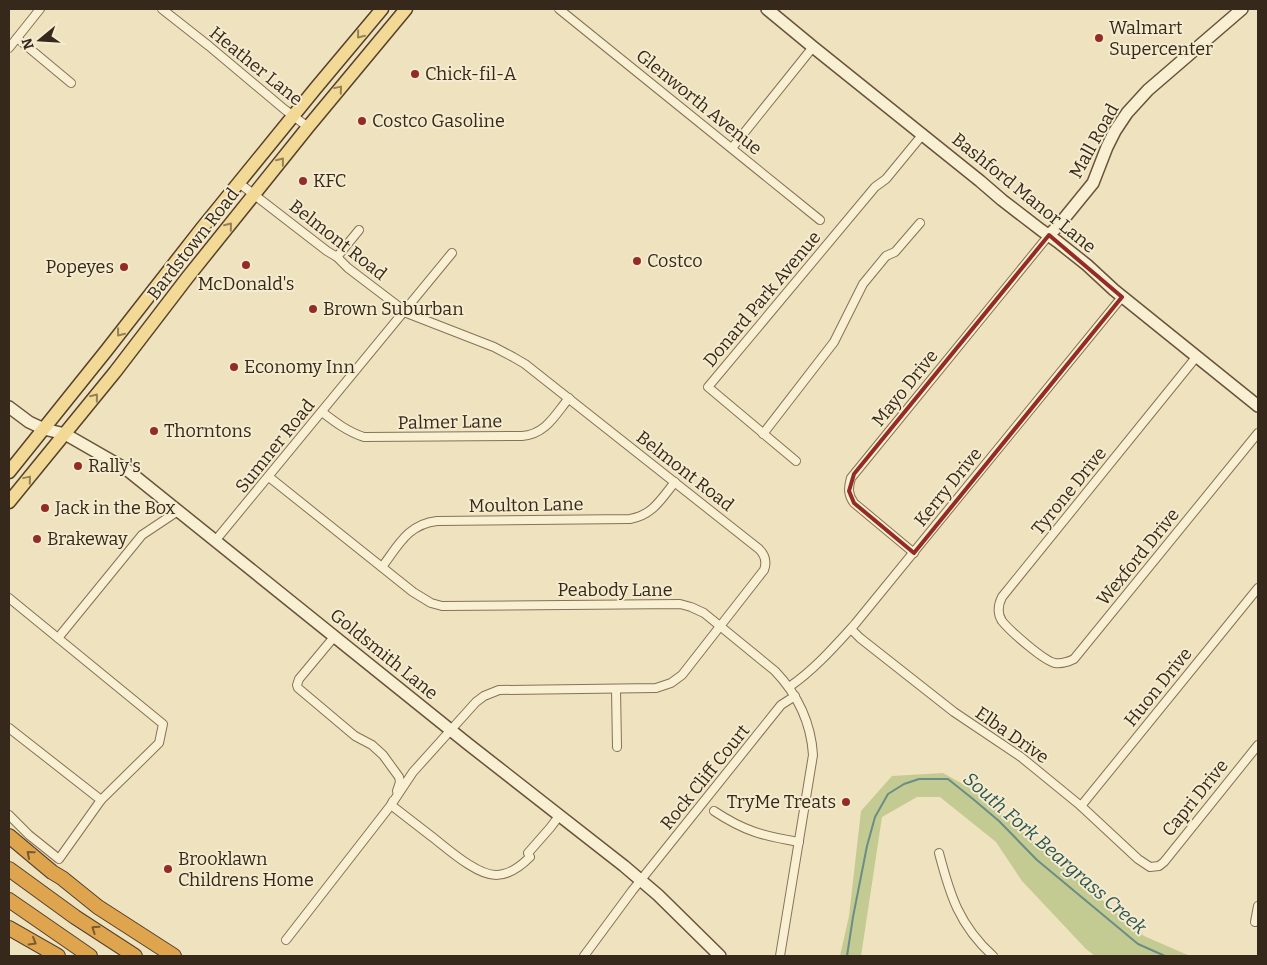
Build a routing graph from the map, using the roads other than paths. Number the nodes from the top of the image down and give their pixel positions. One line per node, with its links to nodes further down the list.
1 (40, 9): 8 (street)
2 (162, 9): 12 (street, Heather Lane)
3 (382, 9): 12 (main road, Bardstown Road, one-way to 12)
4 (406, 9): 13 (main road, Bardstown Road, one-way to 4)
5 (559, 9): 15 (street, Glenworth Avenue)
6 (767, 9): 9 (street, Bashford Manor Lane)
7 (1242, 9): 21 (street, Mall Road)
8 (17, 38): 10 (street); 11 (street)
9 (813, 47): 14 (street, Bashford Manor Lane); 15 (street)
10 (9, 48)
11 (71, 83)
12 (294, 116): 13 (street, Heather Lane); 16 (main road, Bardstown Road)
13 (308, 127): 17 (main road, Bardstown Road, one-way to 13)
14 (923, 134): 21 (street, Bashford Manor Lane); 36 (street, Donard Park Avenue)
15 (732, 148): 18 (street, Glenworth Avenue)
16 (239, 183): 17 (street, Belmont Road); 24 (main road, Bardstown Road)
17 (254, 194): 23 (street, Belmont Road); 25 (main road, Bardstown Road, one-way to 17)
18 (820, 220)
19 (920, 223): 36 (street)
20 (359, 230): 23 (street)
21 (1049, 235): 26 (street, Bashford Manor Lane); 44 (street, Mayo Drive)
22 (452, 253): 27 (street, Sumner Road)
23 (337, 257): 27 (street, Belmont Road)
24 (164, 277): 25 (main road); 33 (main road, Bardstown Road, one-way to 33)
25 (176, 292): 35 (main road, Bardstown Road, one-way to 25)
26 (1122, 297): 28 (street, Bashford Manor Lane); 44 (street, Kerry Drive)
27 (404, 312): 29 (street, Belmont Road); 32 (street, Sumner Road)
28 (1197, 356): 30 (street, Bashford Manor Lane); 52 (street, Tyrone Drive)
29 (569, 398): 32 (street, Palmer Lane); 40 (street, Belmont Road)
30 (1258, 406)
31 (9, 407): 33 (street, Goldsmith Lane)
32 (322, 412): 39 (street, Sumner Road)
33 (44, 429): 35 (street, Goldsmith Lane); 38 (main road, Bardstown Road)
34 (1258, 433): 52 (street, Wexford Drive)
35 (65, 434): 41 (main road, Bardstown Road, one-way to 35); 42 (street, Goldsmith Lane)
36 (764, 434): 37 (street)
37 (796, 460)
38 (9, 472)
39 (269, 477): 43 (street, Sumner Road); 45 (street, Peabody Lane)
40 (675, 482): 45 (street, Moulton Lane); 48 (street, Belmont Road)
41 (9, 502)
42 (178, 511): 43 (street, Goldsmith Lane); 51 (street)
43 (215, 541): 50 (street, Goldsmith Lane)
44 (914, 553): 49 (street, Kerry Drive)
45 (382, 567): 48 (street, Peabody Lane)
46 (1258, 588): 62 (street, Huon Drive)
47 (9, 598): 51 (street)
48 (720, 626): 53 (street, Peabody Lane); 54 (street, Belmont Road)
49 (851, 629): 53 (street, Kerry Drive); 62 (street, Elba Drive)
50 (334, 637): 57 (street, Goldsmith Lane); 61 (street)
51 (58, 638): 60 (street)
52 (1028, 644)
53 (788, 687): 55 (street, Peabody Lane)
54 (616, 689): 57 (street, Belmont Road); 59 (street)
55 (795, 696): 67 (street, Peabody Lane); 71 (street, Rock Cliff Court)
56 (9, 728): 60 (street)
57 (452, 730): 61 (street, Belmont Road); 65 (street, Goldsmith Lane)
58 (1258, 745): 69 (street, Capri Drive)
59 (617, 747)
60 (101, 800): 64 (street)
61 (391, 805): 65 (street); 76 (street)
62 (1080, 806): 69 (street, Elba Drive)
63 (714, 810): 67 (street)
64 (9, 815)
65 (559, 816): 71 (street, Goldsmith Lane)
66 (9, 836): 80 (highway, one-way to 66)
67 (799, 842): 83 (street, Peabody Lane)
68 (938, 853): 84 (street)
69 (1154, 867)
70 (9, 869): 79 (highway, one-way to 70)
71 (641, 881): 81 (street, Rock Cliff Court); 82 (street, Goldsmith Lane)
72 (9, 900): 78 (highway)
73 (1258, 906): 74 (street)
74 (1255, 922)
75 (9, 928): 77 (highway, one-way to 77)
76 (286, 940)
77 (58, 956)
78 (90, 956)
79 (135, 956)
80 (174, 956)
81 (584, 956)
82 (720, 956)
83 (780, 956)
84 (993, 956)

